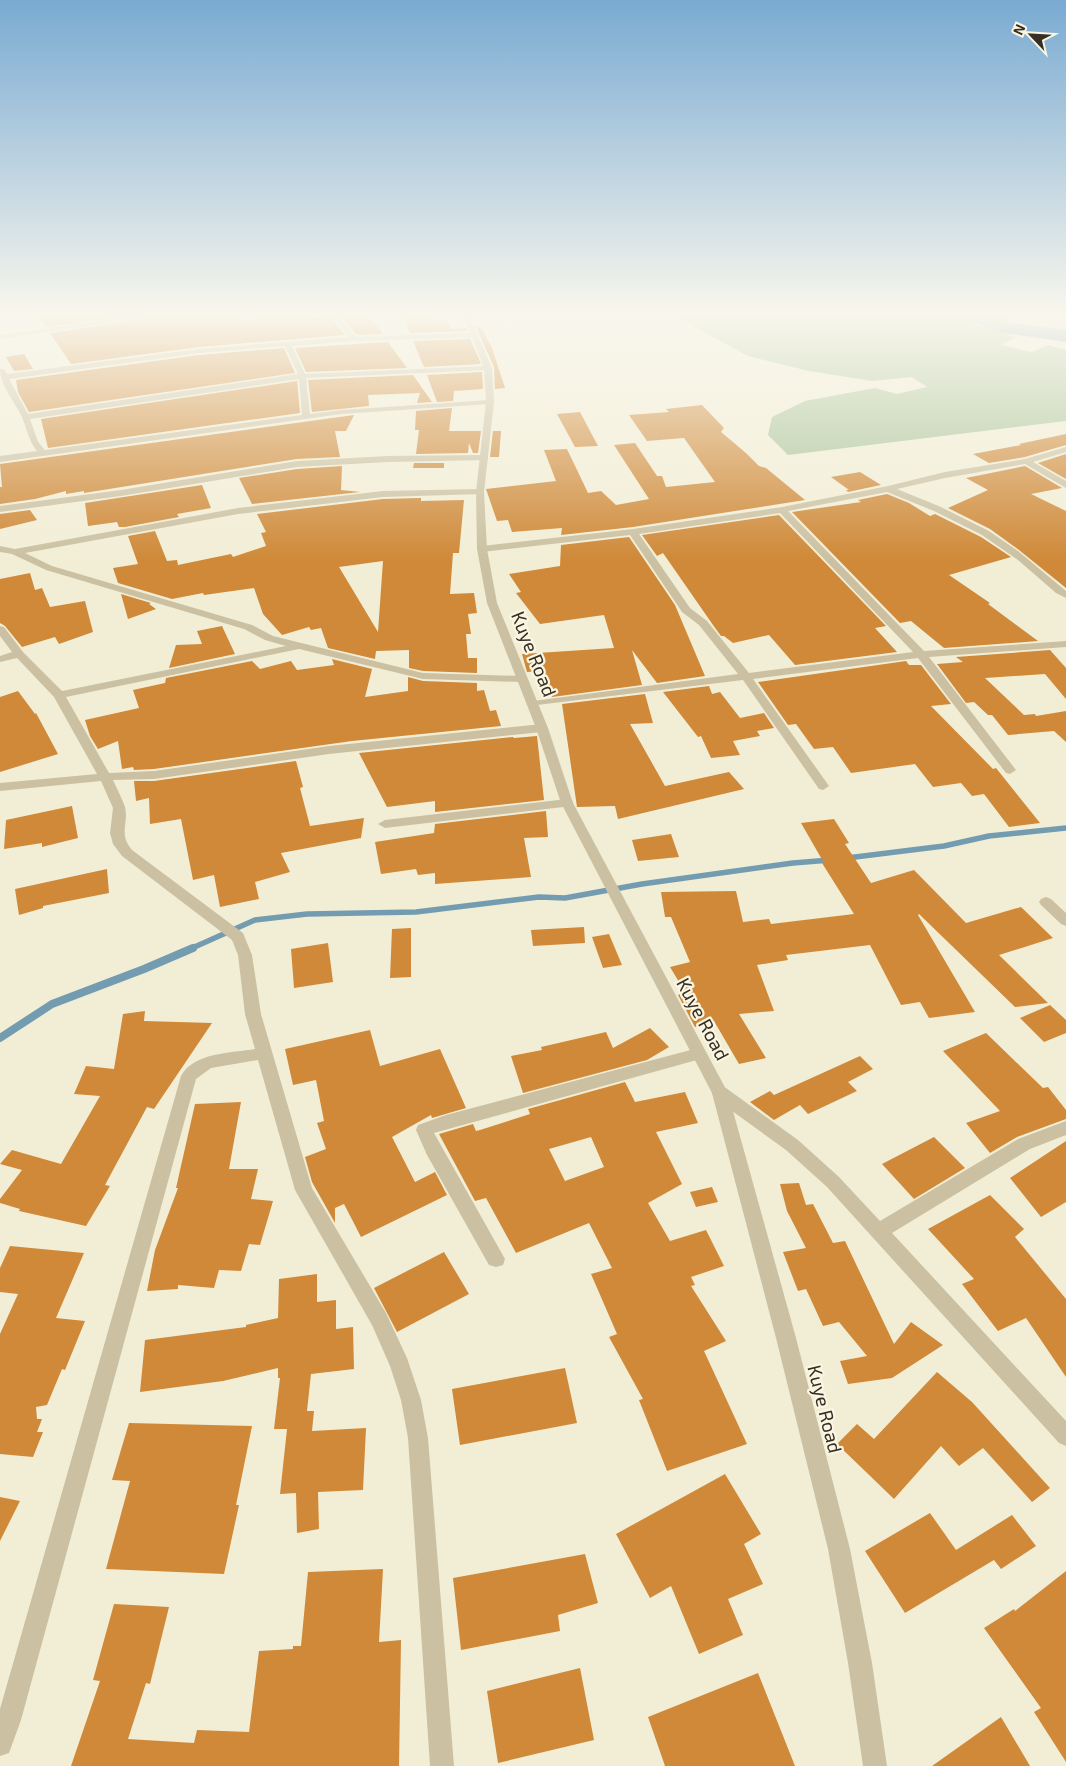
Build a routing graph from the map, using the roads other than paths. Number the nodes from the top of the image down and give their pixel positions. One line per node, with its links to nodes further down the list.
1 (14, 395): 7 (street)
2 (171, 395): 7 (street)
3 (304, 395): 6 (street)
4 (490, 395): 5 (street, Kuye Road)
5 (490, 402): 6 (street); 10 (street, Kuye Road)
6 (306, 416): 9 (street)
7 (26, 417): 9 (street)
8 (1066, 449): 12 (street)
9 (42, 452): 11 (street)
10 (485, 458): 15 (street, Kuye Road); 16 (street)
11 (0, 459)
12 (1026, 461): 13 (street); 14 (street)
13 (1066, 485)
14 (888, 489): 17 (street); 22 (street)
15 (480, 492): 20 (street, Kuye Road); 21 (street)
16 (0, 509)
17 (782, 510): 18 (street); 27 (street)
18 (634, 532): 20 (street); 29 (street)
19 (0, 549): 21 (street)
20 (482, 549): 30 (street, Kuye Road)
21 (15, 552): 25 (street)
22 (1066, 595)
23 (0, 629): 26 (street)
24 (1066, 644): 27 (street)
25 (302, 645): 30 (street); 31 (street)
26 (19, 654): 28 (street); 31 (street)
27 (921, 654): 29 (street); 34 (street)
28 (0, 659)
29 (746, 677): 32 (street); 36 (street)
30 (522, 679): 32 (street, Kuye Road)
31 (59, 695): 35 (street)
32 (533, 704): 33 (street, Kuye Road)
33 (542, 728): 35 (street); 38 (street, Kuye Road)
34 (1010, 770)
35 (105, 777): 37 (street); 42 (street)
36 (823, 786)
37 (0, 787)
38 (567, 803): 39 (street); 43 (street, Kuye Road)
39 (385, 824)
40 (1046, 902): 41 (street)
41 (1066, 922)
42 (265, 1054): 49 (street); 50 (street)
43 (698, 1054): 44 (street, Kuye Road); 47 (street)
44 (720, 1093): 46 (street); 51 (street, Kuye Road)
45 (1066, 1128): 46 (street)
46 (878, 1232): 48 (street)
47 (496, 1259)
48 (1066, 1436)
49 (0, 1744)
50 (442, 1766)
51 (875, 1766)

